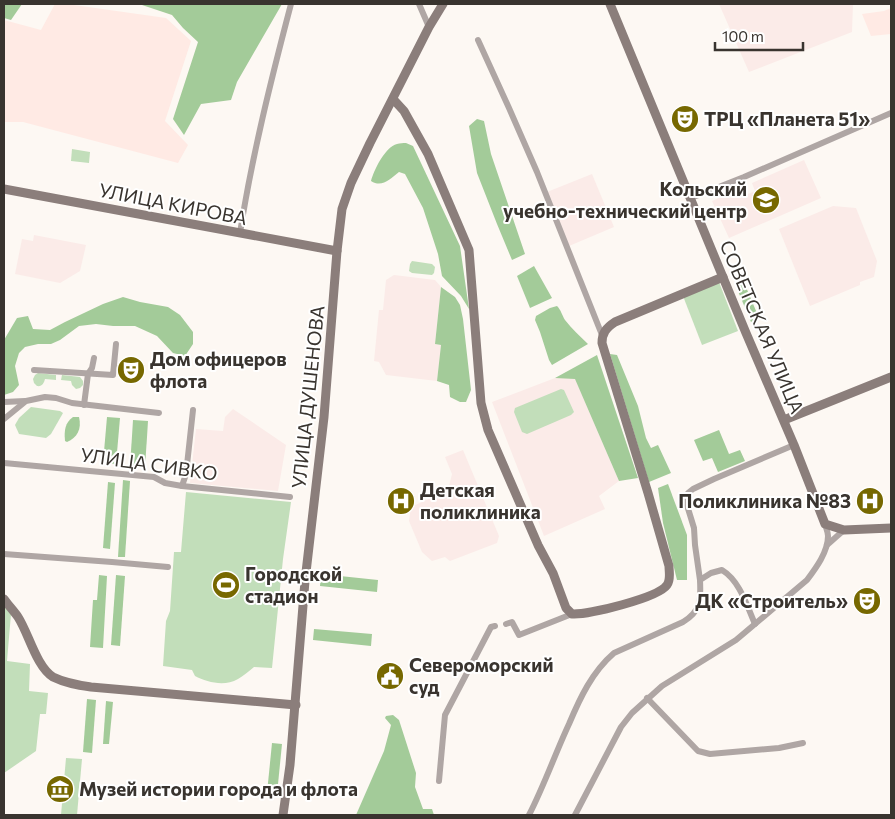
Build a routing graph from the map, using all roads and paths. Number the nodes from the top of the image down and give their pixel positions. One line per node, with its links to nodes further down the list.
1 (291, 4): 11 (street)
2 (419, 4): 5 (street)
3 (443, 4): 5 (street, УЛИЦА ДУШЕНОВА)
4 (610, 4): 10 (street, СОВЕТСКАЯ УЛИЦА)
5 (430, 27): 7 (street, УЛИЦА ДУШЕНОВА)
6 (478, 40): 14 (street)
7 (393, 99): 12 (street, УЛИЦА ДУШЕНОВА); 41 (street)
8 (891, 113): 10 (street)
9 (4, 189): 11 (street, УЛИЦА КИРОВА)
10 (691, 198): 13 (street, СОВЕТСКАЯ УЛИЦА)
11 (240, 233): 12 (street, УЛИЦА КИРОВА)
12 (337, 251): 46 (street, УЛИЦА ДУШЕНОВА)
13 (723, 277): 15 (street); 28 (street, СОВЕТСКАЯ УЛИЦА)
14 (595, 318): 15 (street); 16 (street)
15 (610, 325): 16 (street)
16 (602, 335): 41 (street)
17 (116, 344): 20 (street)
18 (94, 358): 20 (street)
19 (34, 370): 20 (street)
20 (88, 374): 24 (street)
21 (891, 377): 28 (street)
22 (26, 401): 23 (street); 24 (street); 27 (street)
23 (4, 402)
24 (84, 405): 26 (street)
25 (193, 410): 31 (street)
26 (159, 413)
27 (4, 419)
28 (784, 420): 29 (street, СОВЕТСКАЯ УЛИЦА)
29 (794, 445): 33 (street, СОВЕТСКАЯ УЛИЦА); 39 (street)
30 (4, 463): 31 (street, УЛИЦА СИВКО)
31 (182, 486): 32 (street, УЛИЦА СИВКО)
32 (290, 497)
33 (825, 524): 35 (street); 36 (street)
34 (891, 528): 35 (street)
35 (844, 530): 36 (street)
36 (827, 545): 43 (street)
37 (4, 554): 38 (street)
38 (168, 567)
39 (700, 580): 43 (street); 50 (street)
40 (4, 598): 46 (street)
41 (572, 614): 42 (street)
42 (506, 624)
43 (755, 624): 45 (street)
44 (495, 626): 48 (street)
45 (647, 698): 47 (street); 51 (street)
46 (296, 705): 49 (street, УЛИЦА ДУШЕНОВА)
47 (804, 744)
48 (439, 781)
49 (284, 815)
50 (529, 815)
51 (576, 815)

